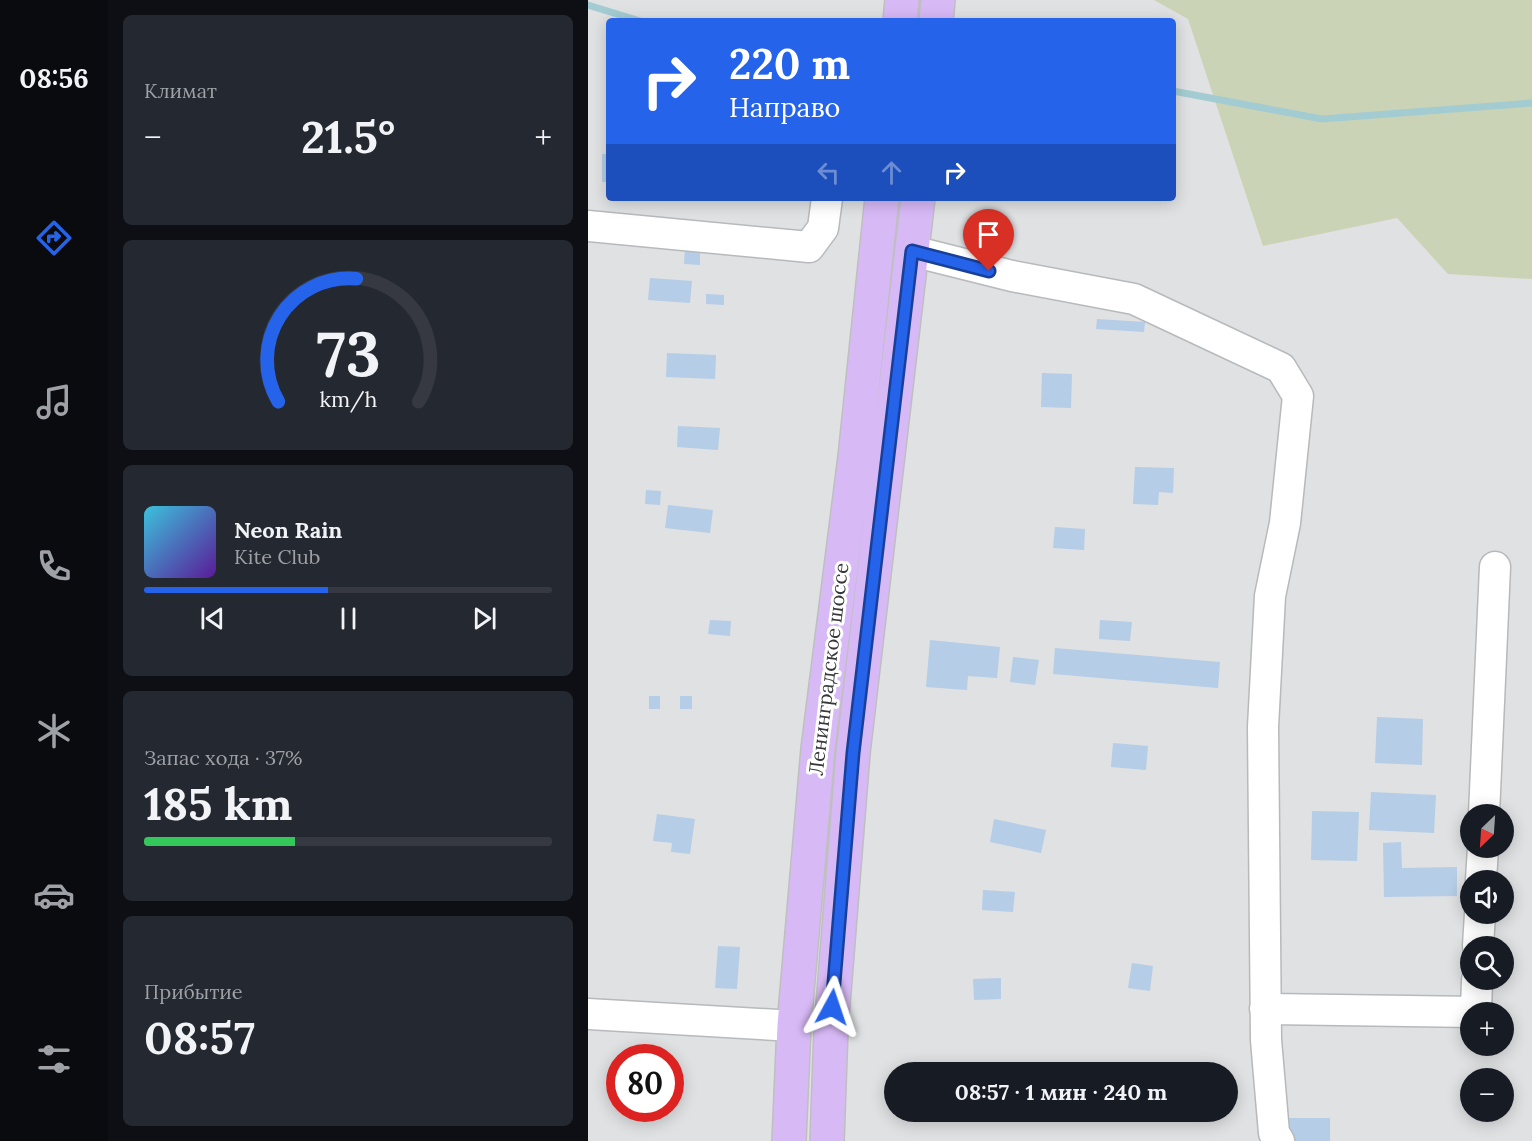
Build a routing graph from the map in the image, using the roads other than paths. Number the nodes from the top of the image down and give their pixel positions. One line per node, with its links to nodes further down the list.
1 (902, 0): 3 (highway)
2 (938, 0): 4 (highway)
3 (900, 18)
4 (936, 18)
5 (827, 201): 8 (street)
6 (882, 201): 15 (highway, Ленинградское шоссе)
7 (918, 201): 9 (highway, Ленинградское шоссе)
8 (588, 226)
9 (912, 251): 13 (street); 17 (highway, Ленинградское шоссе)
10 (1494, 567): 11 (street)
11 (1484, 804)
12 (1477, 990): 13 (street)
13 (1265, 1009): 18 (street)
14 (588, 1014): 15 (street)
15 (794, 1026): 16 (highway, Ленинградское шоссе)
16 (789, 1141)
17 (827, 1141)
18 (1279, 1141)

